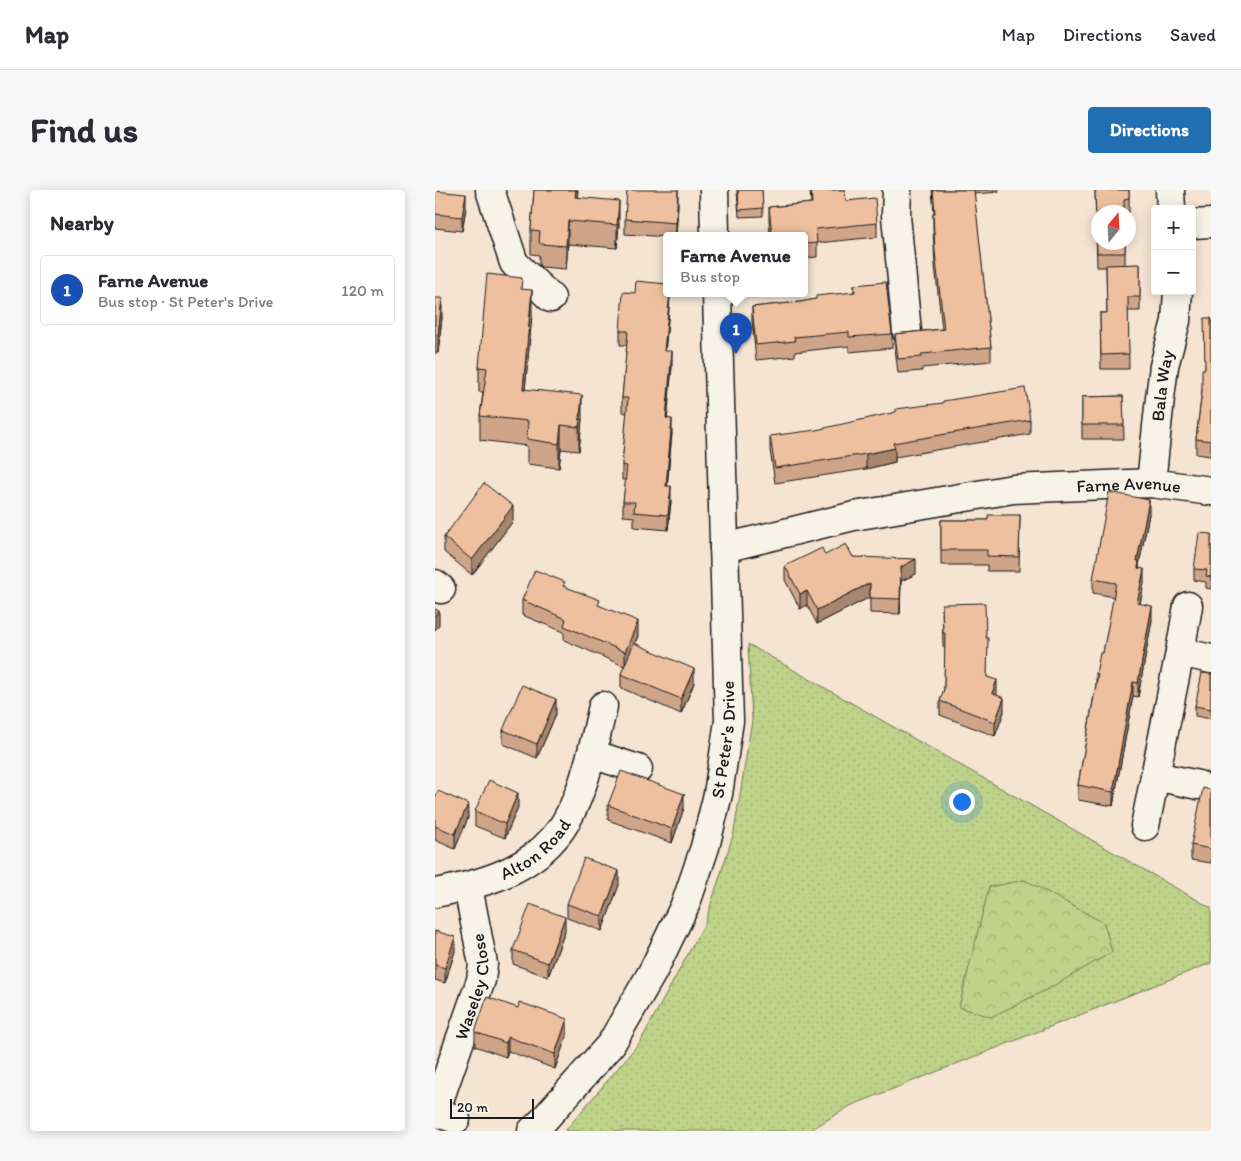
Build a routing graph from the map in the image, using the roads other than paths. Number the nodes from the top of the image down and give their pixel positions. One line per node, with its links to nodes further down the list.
1 (490, 190): 11 (street)
2 (714, 190): 8 (street)
3 (897, 190): 12 (street)
4 (1170, 190): 5 (street)
5 (1171, 205)
6 (1211, 223): 7 (street)
7 (1196, 224)
8 (715, 232)
9 (1178, 295): 13 (street, Bala Way)
10 (717, 297): 15 (street, St Peter's Drive)
11 (551, 298)
12 (907, 332)
13 (1151, 483): 14 (street, Farne Avenue); 15 (street, Farne Avenue)
14 (1211, 491)
15 (724, 548): 28 (street, St Peter's Drive)
16 (1188, 606): 17 (street)
17 (1180, 652): 18 (street); 22 (street)
18 (1211, 659)
19 (603, 706): 20 (street, Alton Road)
20 (592, 754): 21 (street); 25 (street, Alton Road)
21 (638, 769)
22 (1155, 776): 23 (street); 24 (street)
23 (1197, 785)
24 (1145, 826)
25 (468, 887): 26 (street, Alton Road); 27 (street, Waseley Close)
26 (435, 893)
27 (456, 1119)
28 (532, 1131)

